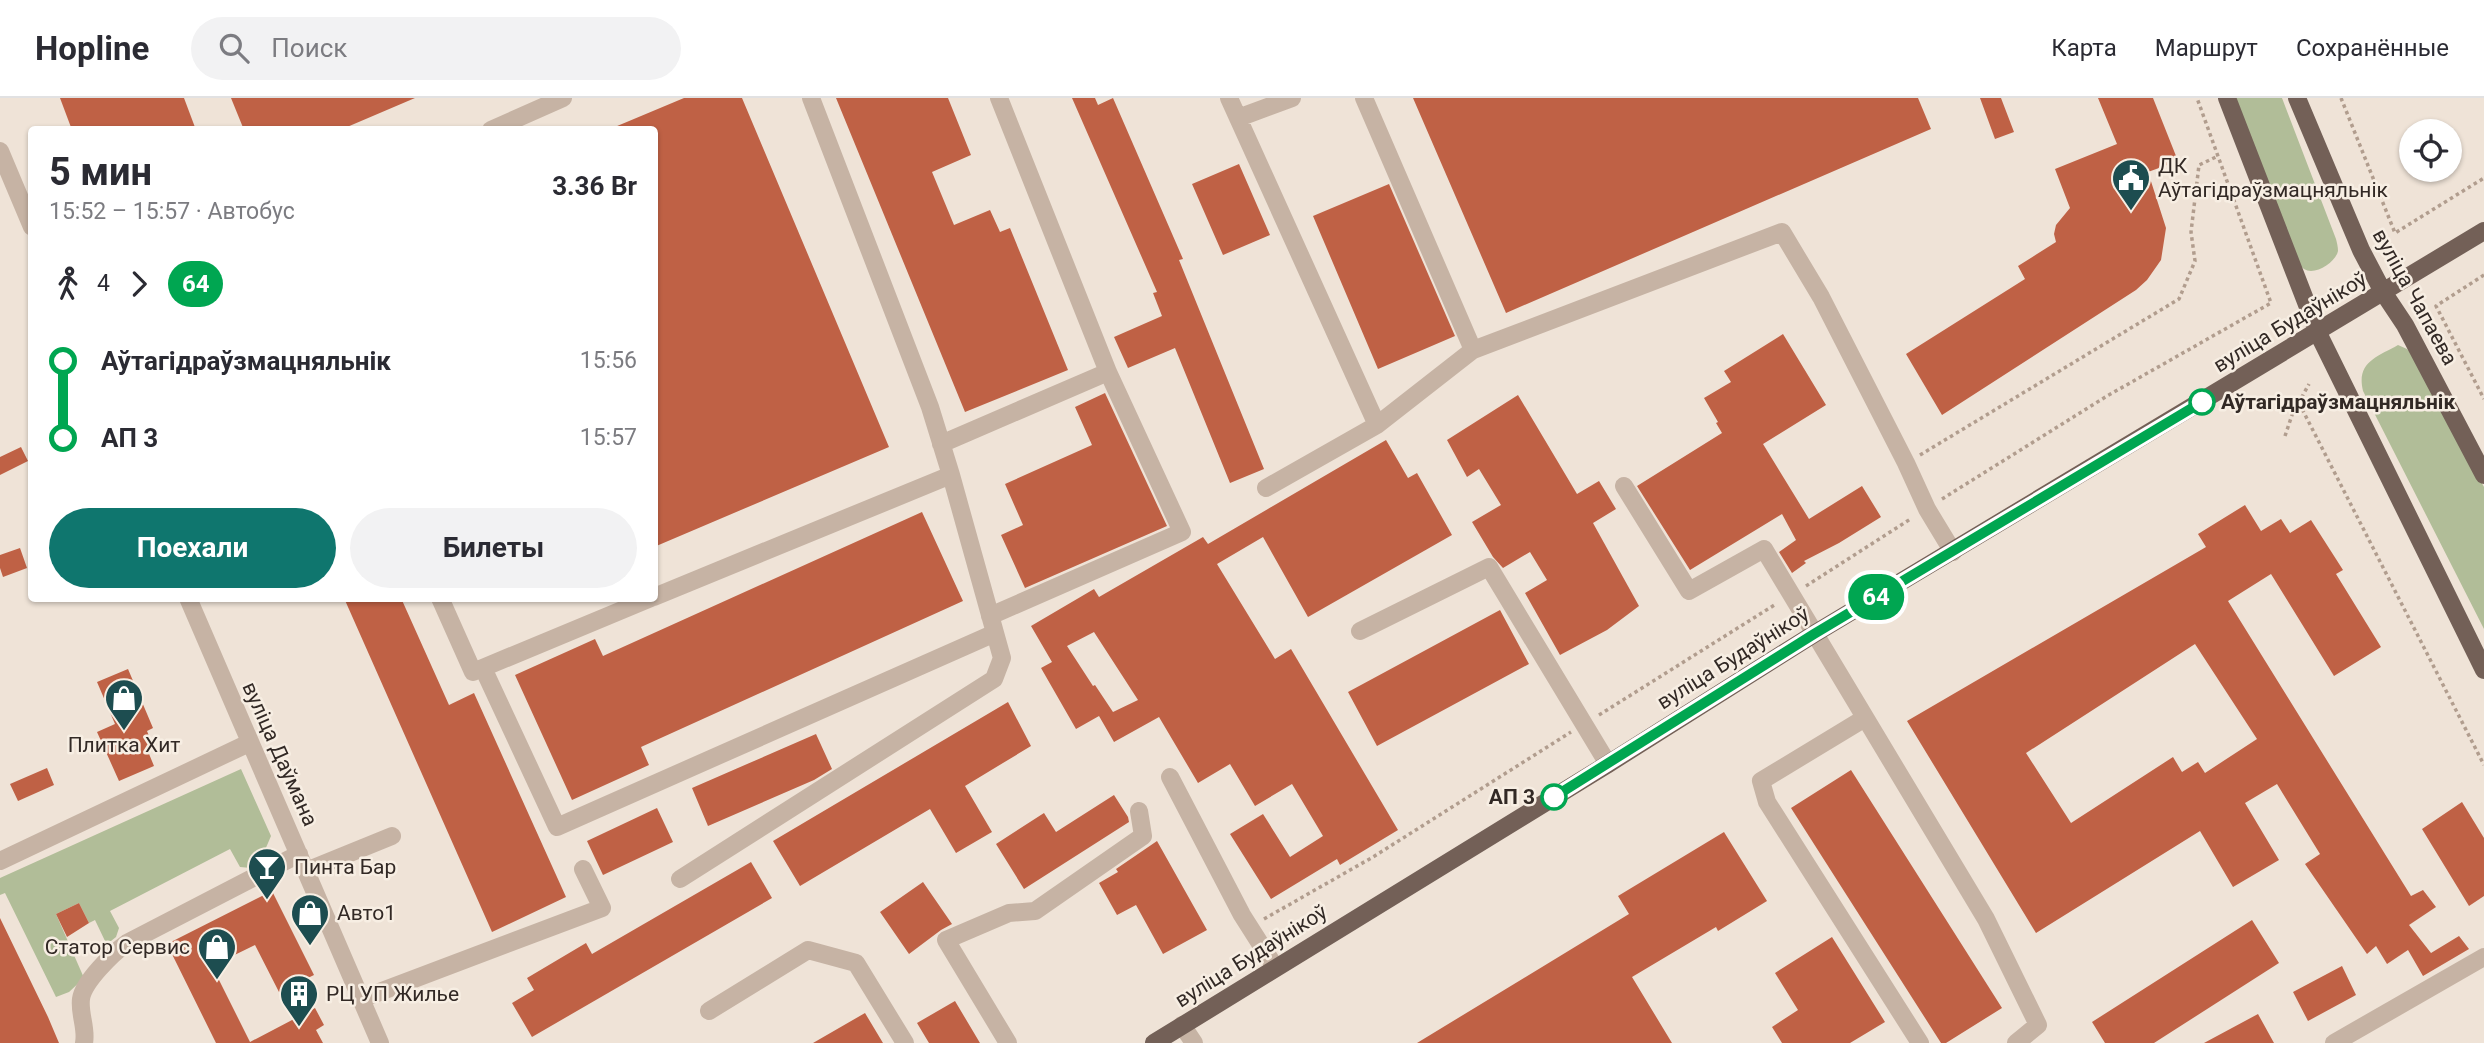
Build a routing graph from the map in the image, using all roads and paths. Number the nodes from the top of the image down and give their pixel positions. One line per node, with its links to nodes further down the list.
1 (563, 98): 12 (street)
2 (811, 98): 28 (street)
3 (999, 98): 22 (street)
4 (1229, 98): 11 (street)
5 (1292, 98): 11 (street)
6 (1364, 98): 21 (street)
7 (2197, 98): 14 (path)
8 (2227, 98): 20 (main road)
9 (2297, 98): 19 (main road, вуліца Чапаева)
10 (2341, 98): 15 (path)
11 (1238, 118): 26 (street)
12 (500, 126)
13 (0, 151): 16 (street)
14 (2218, 156): 29 (path); 34 (path)
15 (2484, 178)
16 (28, 218)
17 (2484, 231): 19 (main road, вуліца Будаўнікоў)
18 (2484, 275): 24 (path)
19 (2383, 292): 20 (main road, вуліца Будаўнікоў); 31 (main road, вуліца Чапаева)
20 (2318, 333): 35 (main road, вуліца Будаўнікоў); 45 (main road)
21 (1473, 350): 26 (street); 29 (street)
22 (1108, 372): 28 (street); 41 (street)
23 (2309, 384): 25 (path)
24 (2484, 399)
25 (2299, 403): 27 (path); 50 (path)
26 (1377, 425): 33 (street)
27 (2285, 436)
28 (941, 444): 30 (street)
29 (1906, 463): 34 (street)
30 (951, 475): 37 (street); 41 (street)
31 (2484, 475)
32 (1624, 486): 36 (street)
33 (1266, 488)
34 (1927, 509): 35 (street); 36 (path)
35 (1953, 552): 43 (main road, вуліца Будаўнікоў)
36 (1793, 594): 43 (street); 47 (path)
37 (658, 596)
38 (190, 602): 48 (street, вуліца Даўмана)
39 (442, 602): 44 (street)
40 (643, 602): 44 (street)
41 (993, 624): 44 (street); 58 (street)
42 (1360, 631): 47 (street)
43 (1814, 634): 46 (street); 49 (main road, вуліца Будаўнікоў)
44 (483, 668)
45 (2484, 670)
46 (1865, 718): 71 (street); 72 (street)
47 (1583, 725): 49 (street); 59 (path)
48 (249, 743): 54 (street, вуліца Даўмана); 55 (street)
49 (1608, 764): 61 (main road, вуліца Будаўнікоў)
50 (2484, 765)
51 (1170, 777): 59 (street)
52 (1139, 811): 68 (street)
53 (392, 836): 57 (street)
54 (299, 854): 57 (street, вуліца Даўмана); 65 (street)
55 (0, 861)
56 (583, 869): 62 (street)
57 (306, 872): 62 (street, вуліца Даўмана)
58 (680, 879)
59 (1250, 927): 61 (street)
60 (2484, 957): 73 (street)
61 (1275, 967): 64 (main road, вуліца Будаўнікоў)
62 (361, 999): 66 (street, вуліца Даўмана)
63 (709, 1011): 67 (street)
64 (1182, 1025): 69 (main road, вуліца Будаўнікоў); 70 (street)
65 (84, 1043)
66 (380, 1043)
67 (905, 1043)
68 (1007, 1043)
69 (1154, 1043)
70 (1194, 1043)
71 (1920, 1043)
72 (2016, 1043)
73 (2334, 1043)

